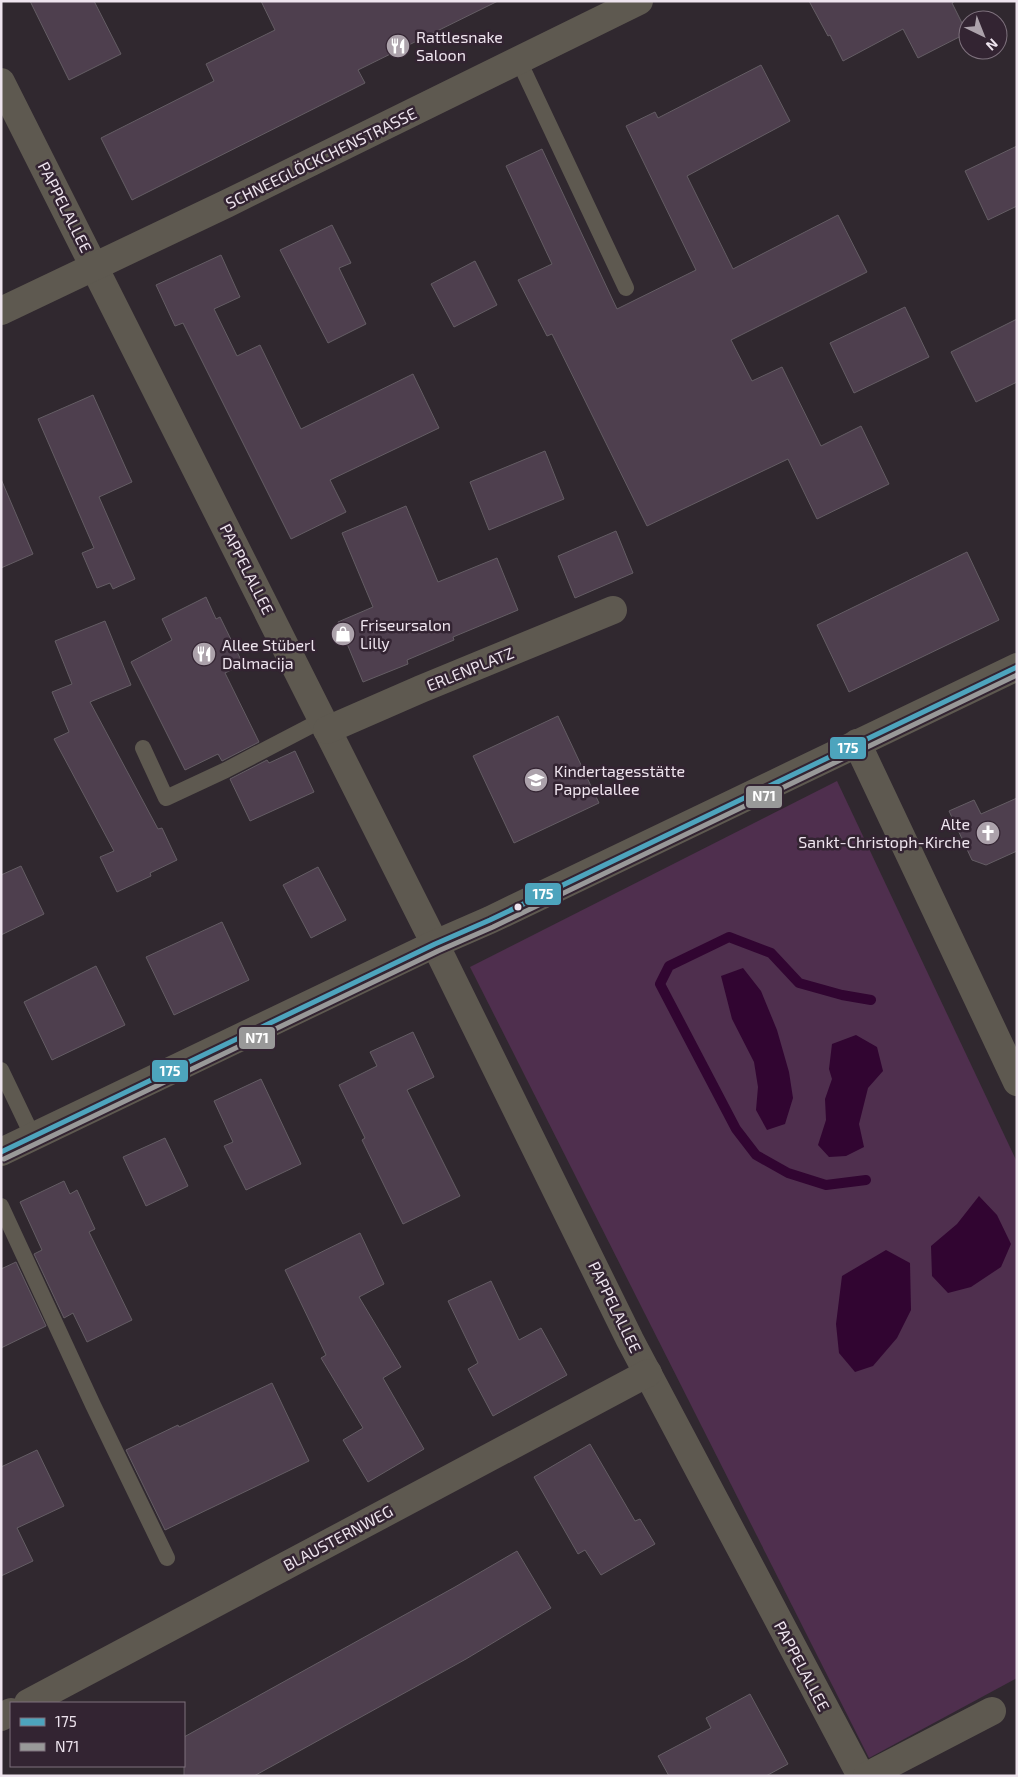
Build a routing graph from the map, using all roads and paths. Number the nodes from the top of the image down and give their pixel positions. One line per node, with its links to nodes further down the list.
1 (639, 1): 2 (street, SCHNEEGLÖCKCHENSTRASSE)
2 (519, 61): 4 (street, SCHNEEGLÖCKCHENSTRASSE); 5 (lane)
3 (1, 82): 4 (street, PAPPELALLEE)
4 (95, 267): 6 (street, SCHNEEGLÖCKCHENSTRASSE); 9 (street, PAPPELALLEE)
5 (626, 288)
6 (1, 311)
7 (612, 610): 9 (street, ERLENPLATZ)
8 (1017, 667): 10 (street)
9 (325, 725): 11 (lane); 12 (street, PAPPELALLEE)
10 (857, 743): 12 (street); 14 (street)
11 (143, 748)
12 (435, 944): 15 (street); 18 (street, PAPPELALLEE)
13 (1, 1070): 15 (lane)
14 (1017, 1082)
15 (33, 1137): 16 (street)
16 (1, 1152)
17 (1, 1206): 19 (lane)
18 (648, 1373): 20 (street, BLAUSTERNWEG); 22 (street, PAPPELALLEE)
19 (167, 1558)
20 (30, 1702)
21 (992, 1711): 23 (street)
22 (861, 1776)
23 (867, 1776)

